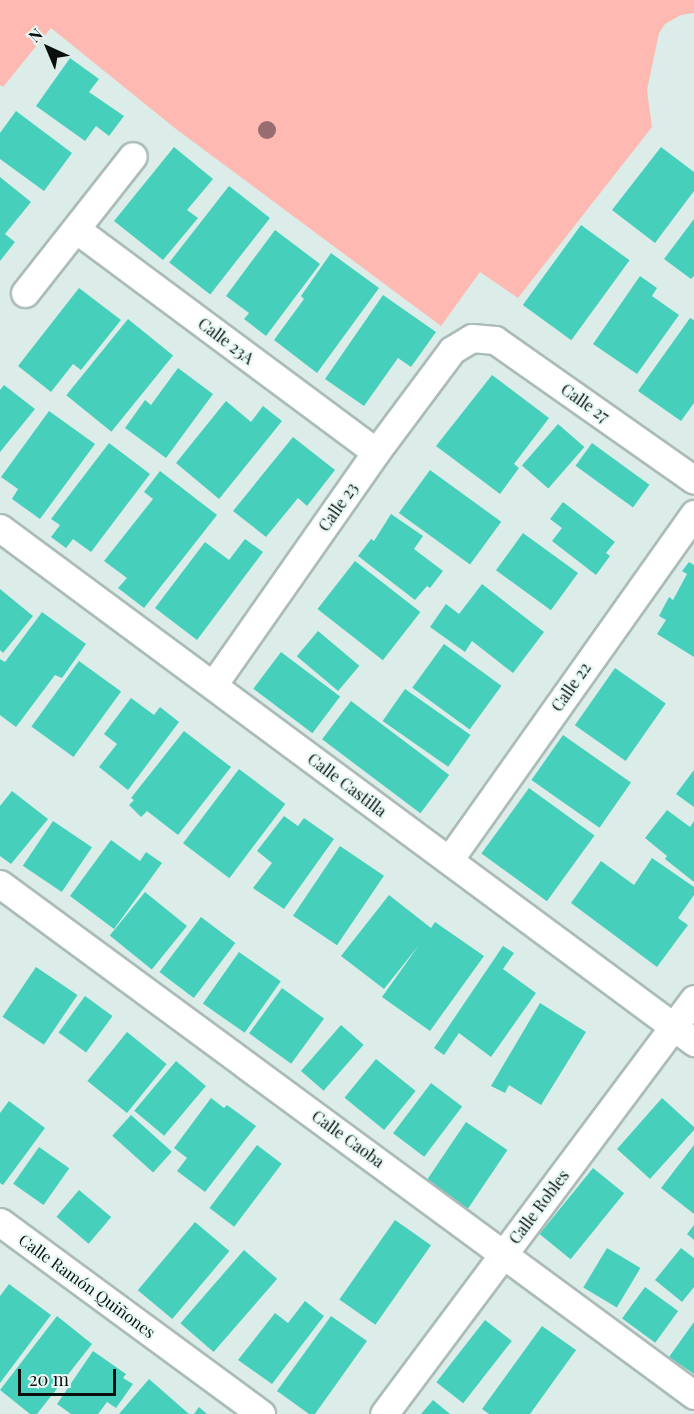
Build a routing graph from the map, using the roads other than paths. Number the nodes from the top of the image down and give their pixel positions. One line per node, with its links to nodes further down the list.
1 (133, 156): 2 (street)
2 (77, 230): 3 (street); 5 (street, Calle 23A)
3 (25, 293)
4 (472, 338): 5 (street, Calle 23); 6 (street, Calle 27)
5 (376, 452): 9 (street, Calle 23)
6 (694, 480)
7 (694, 514): 10 (street, Calle 22)
8 (0, 528): 9 (street, Calle Castilla)
9 (213, 685): 10 (street, Calle Castilla)
10 (449, 860): 13 (street, Calle Castilla)
11 (0, 884): 15 (street, Calle Caoba)
12 (694, 999): 13 (street, Calle Robles)
13 (684, 1034): 15 (street, Calle Robles)
14 (0, 1222): 17 (street, Calle Ramón Quiñones)
15 (504, 1254): 16 (street, Calle Caoba); 18 (street, Calle Robles)
16 (694, 1395)
17 (261, 1414)
18 (384, 1414)

